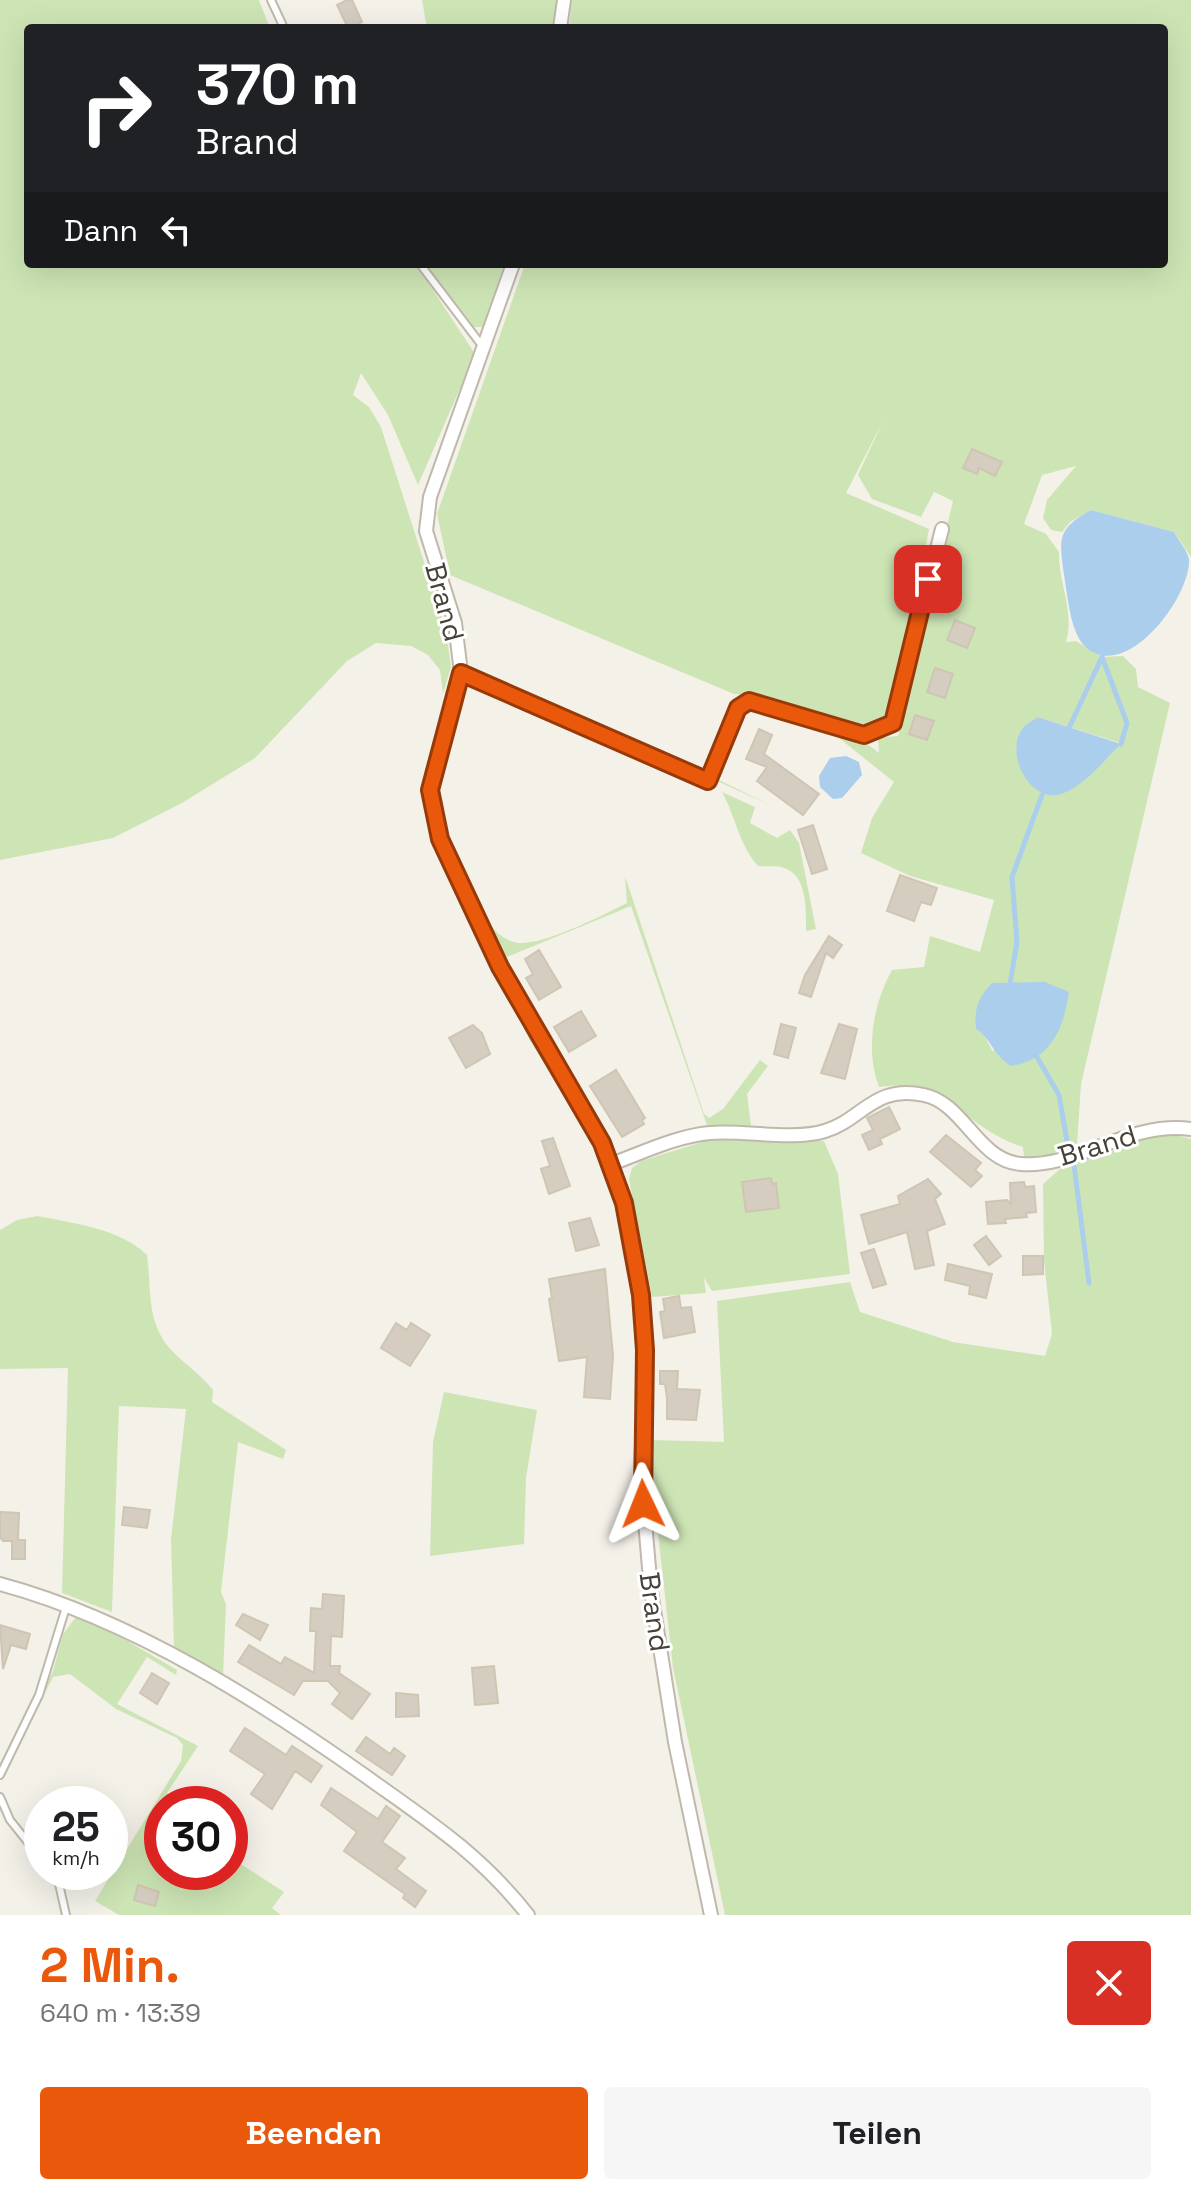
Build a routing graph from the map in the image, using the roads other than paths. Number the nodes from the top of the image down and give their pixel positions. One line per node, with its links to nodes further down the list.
1 (271, 0): 3 (lane)
2 (564, 0): 4 (street)
3 (282, 24)
4 (561, 24)
5 (423, 268): 7 (lane)
6 (512, 268): 7 (street)
7 (484, 349): 9 (street, Brand)
8 (942, 529): 9 (street, Brand)
9 (461, 673): 11 (street, Brand)
10 (1191, 1129): 11 (street, Brand)
11 (611, 1164): 20 (street, Brand)
12 (0, 1584): 13 (street)
13 (67, 1604): 14 (lane); 19 (street)
14 (0, 1775)
15 (0, 1797): 16 (lane)
16 (24, 1838)
17 (60, 1890): 18 (lane)
18 (66, 1915)
19 (528, 1915)
20 (711, 1915)

